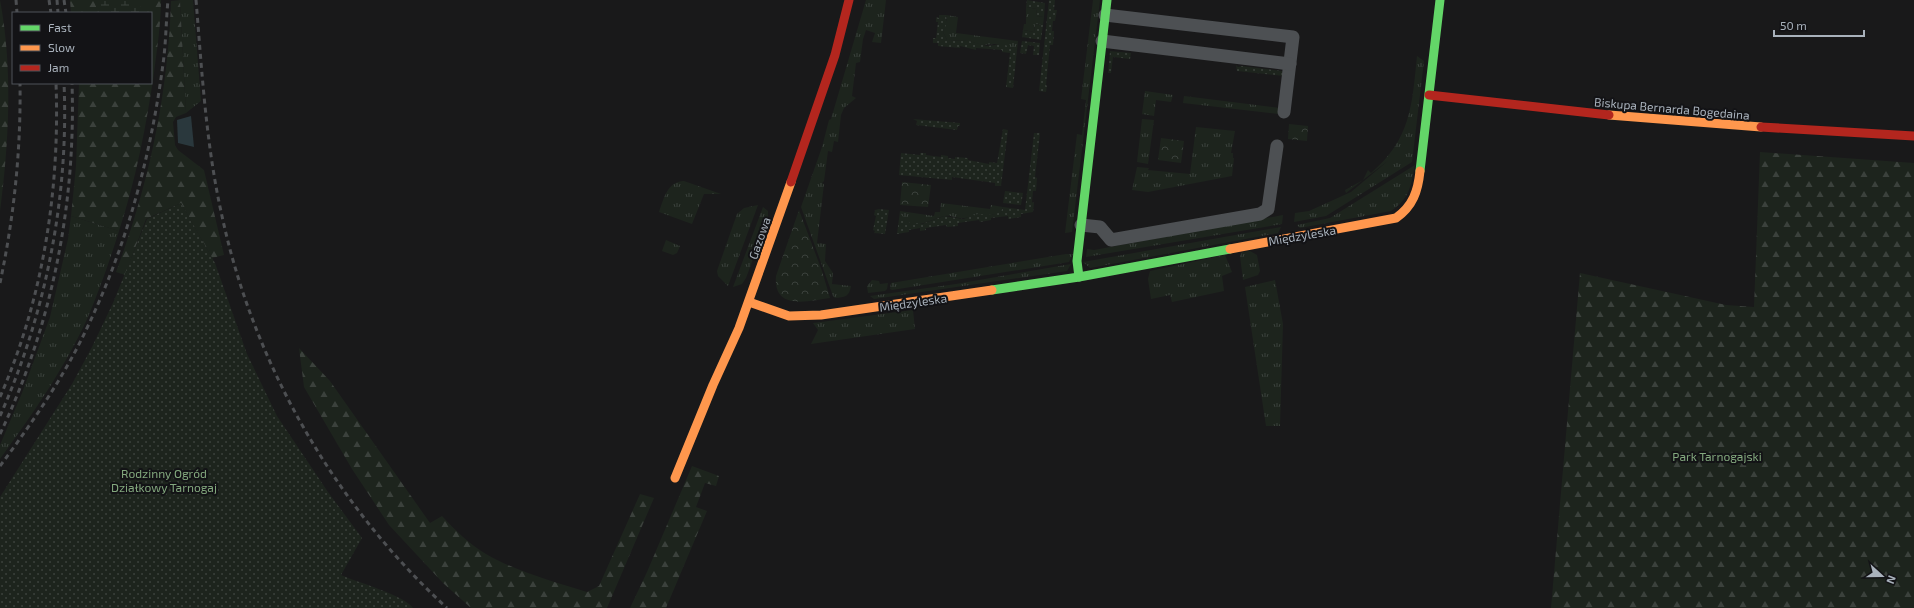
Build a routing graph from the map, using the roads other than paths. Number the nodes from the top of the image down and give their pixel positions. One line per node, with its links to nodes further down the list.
1 (849, 0): 13 (street, Gazowa)
2 (1107, 0): 4 (street)
3 (1440, 0): 7 (street, Międzyleska)
4 (1105, 14): 5 (street); 6 (street)
5 (1102, 41): 6 (street); 11 (street)
6 (1290, 64): 8 (street)
7 (1429, 95): 9 (street, Biskupa Bernarda Bogedaina); 12 (street, Międzyleska)
8 (1284, 112)
9 (1914, 136)
10 (1277, 146): 11 (street)
11 (1081, 225): 12 (street)
12 (1079, 277): 13 (street, Międzyleska)
13 (749, 302): 14 (street, Gazowa)
14 (675, 478)

